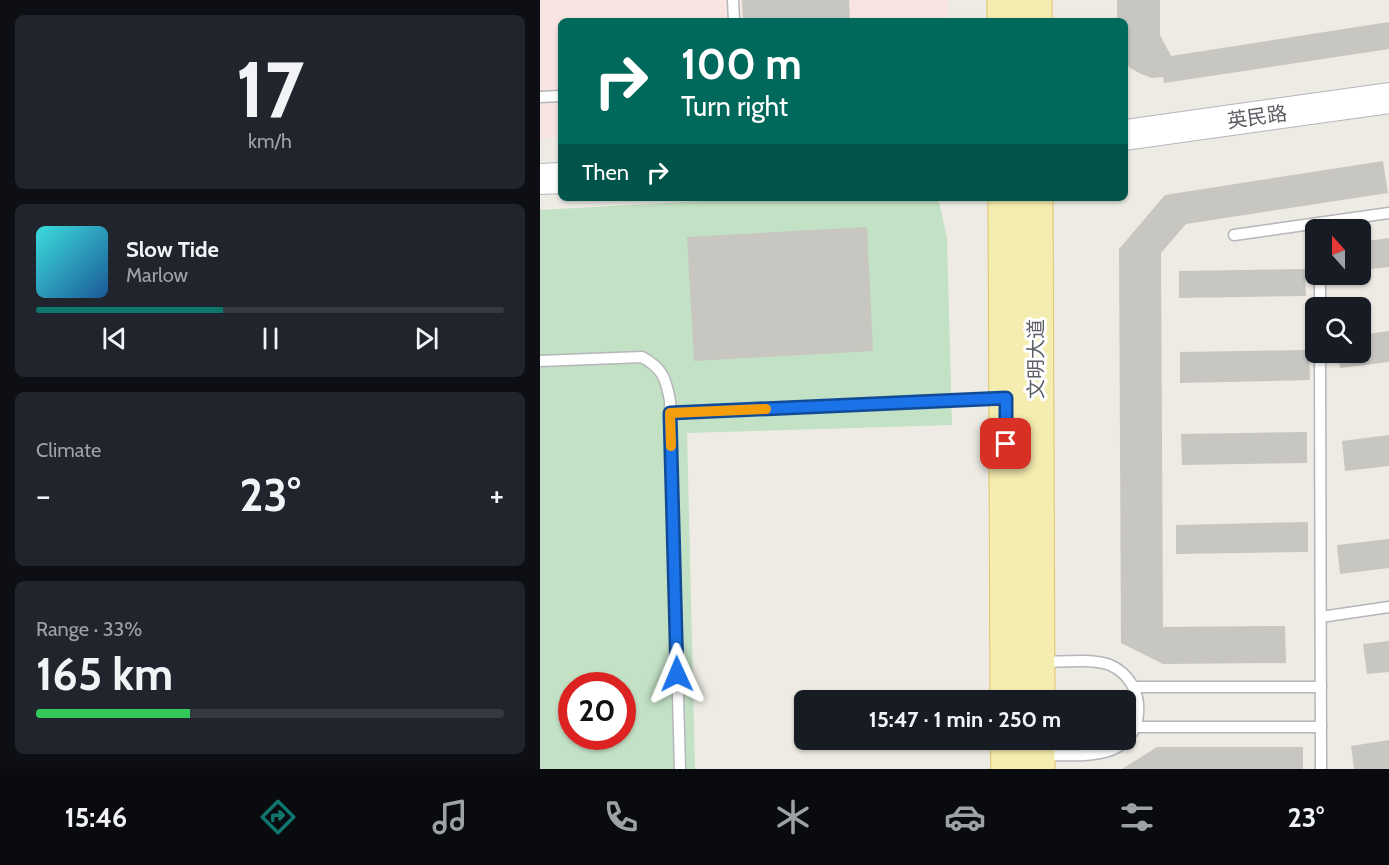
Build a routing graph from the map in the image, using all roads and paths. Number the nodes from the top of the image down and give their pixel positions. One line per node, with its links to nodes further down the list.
1 (733, 0): 4 (lane)
2 (1004, 0): 5 (main road)
3 (1035, 0): 6 (main road)
4 (734, 18)
5 (1004, 18)
6 (1035, 18)
7 (558, 96): 8 (lane)
8 (540, 97)
9 (1389, 98): 10 (street, 英民路)
10 (1128, 135)
11 (558, 178): 12 (street)
12 (540, 179)
13 (1005, 201): 21 (main road, 文明大道)
14 (1036, 201): 25 (main road, 文明大道)
15 (1389, 213): 16 (lane)
16 (1357, 219)
17 (1305, 228): 18 (lane)
18 (1234, 235)
19 (540, 361): 22 (lane)
20 (1320, 363): 24 (lane)
21 (1006, 398): 22 (lane); 28 (main road, 文明大道)
22 (670, 413): 38 (lane)
23 (1389, 607): 24 (lane)
24 (1321, 617): 27 (lane)
25 (1038, 662): 26 (lane); 29 (main road, 文明大道)
26 (1134, 687): 27 (lane); 30 (lane)
27 (1321, 687): 34 (lane)
28 (1007, 690)
29 (1038, 690)
30 (1135, 690)
31 (1136, 696): 32 (lane)
32 (1136, 722)
33 (1136, 727): 34 (lane)
34 (1321, 727): 40 (lane)
35 (1007, 750): 39 (main road)
36 (1111, 750): 37 (lane)
37 (1038, 754)
38 (680, 769)
39 (1008, 769)
40 (1321, 769)

